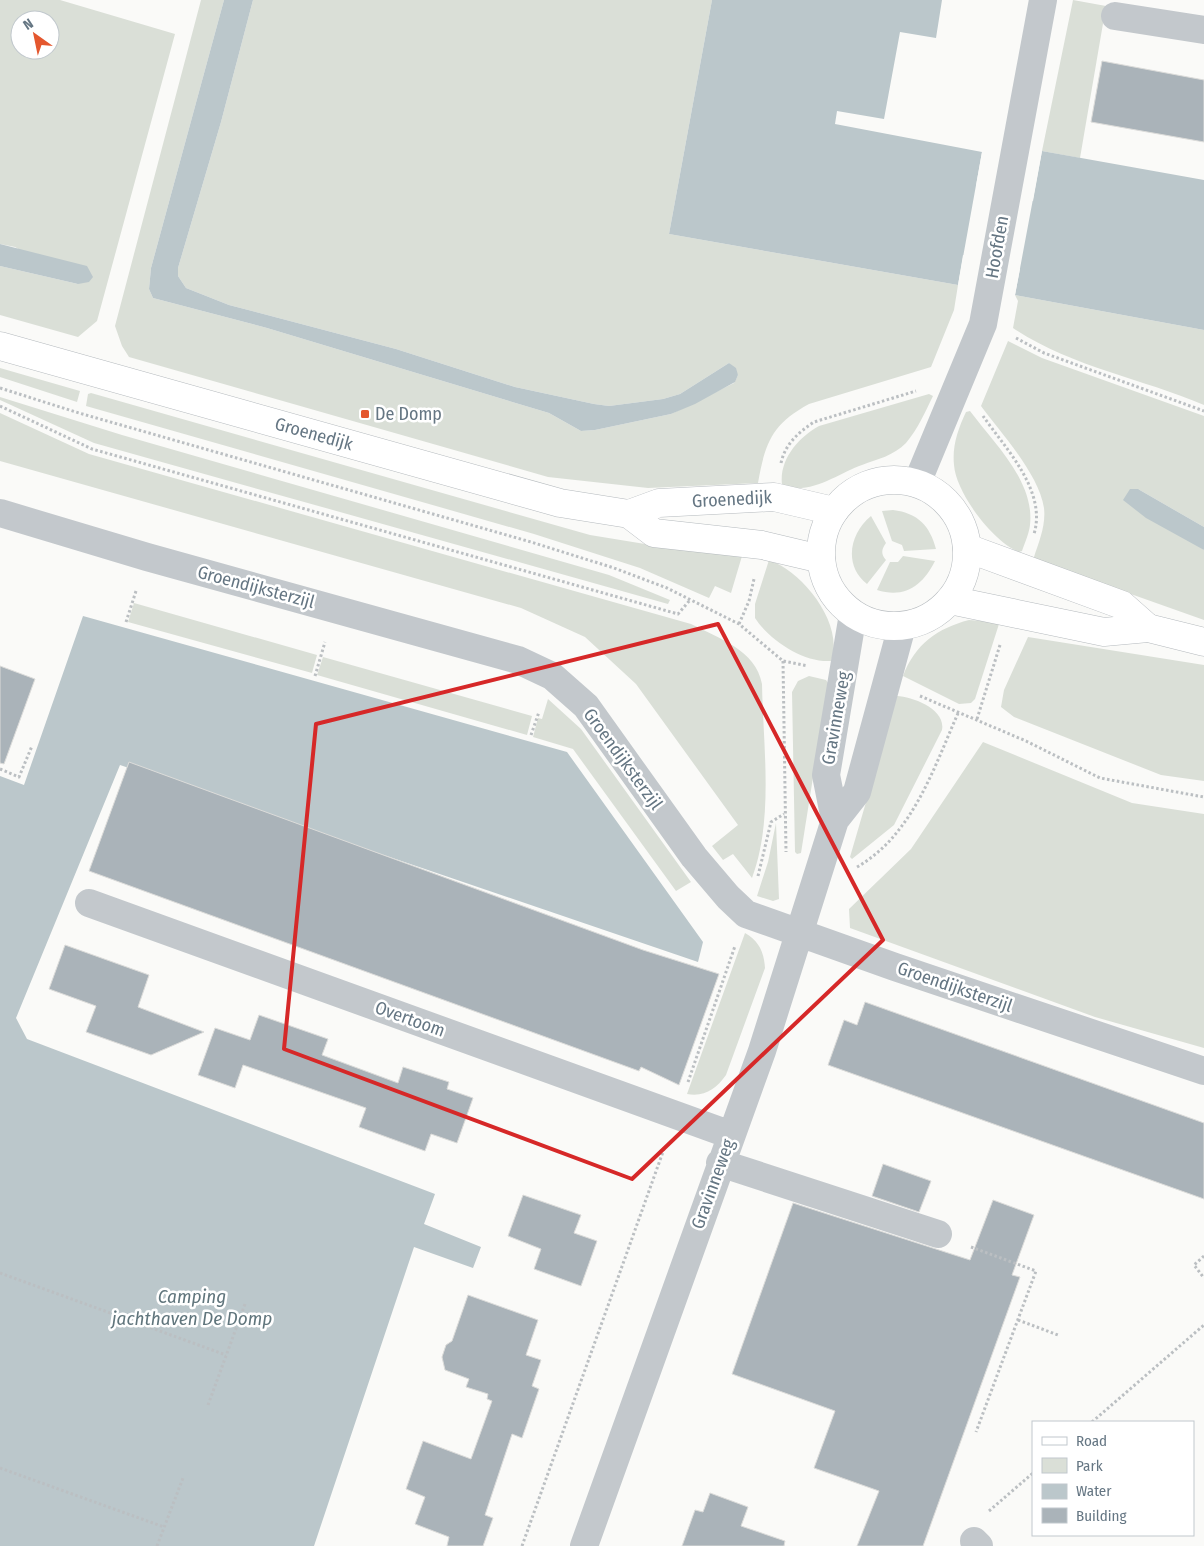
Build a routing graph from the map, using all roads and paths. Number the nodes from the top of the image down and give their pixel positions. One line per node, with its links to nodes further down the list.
1 (1043, 0): 4 (street, Hoofden)
2 (1115, 16): 3 (street)
3 (1204, 30)
4 (983, 324): 8 (path); 9 (street, Hoofden)
5 (0, 346): 12 (main road, Groenedijk)
6 (0, 388): 15 (path)
7 (0, 406): 15 (path)
8 (1204, 411)
9 (917, 483): 10 (main road); 13 (main road)
10 (834, 511): 12 (main road, Groenedijk); 14 (main road)
11 (2, 514): 32 (street, Groendijksterzijl)
12 (629, 514): 14 (main road, Groenedijk)
13 (967, 548): 16 (main road); 19 (main road)
14 (821, 559): 17 (main road)
15 (690, 600): 21 (path)
16 (950, 600): 18 (main road); 19 (main road)
17 (853, 614): 18 (main road); 22 (street, Gravinneweg)
18 (902, 626): 23 (street, Gravinneweg)
19 (1148, 628): 20 (main road)
20 (1204, 642)
21 (782, 660): 22 (path); 28 (path)
22 (844, 674): 29 (street, Gravinneweg)
23 (888, 683): 24 (path); 29 (street, Gravinneweg)
24 (959, 712): 27 (path); 30 (path)
25 (32, 746): 26 (path)
26 (0, 769)
27 (1204, 797)
28 (784, 814): 30 (path); 32 (path)
29 (835, 820): 30 (street, Gravinneweg)
30 (816, 885): 33 (street, Gravinneweg)
31 (89, 903): 35 (street, Overtoom)
32 (746, 914): 33 (street, Groendijksterzijl); 35 (path)
33 (800, 934): 34 (street, Groendijksterzijl); 36 (street, Gravinneweg)
34 (1204, 1071)
35 (676, 1115): 36 (street, Overtoom); 56 (path)
36 (731, 1135): 37 (street, Gravinneweg)
37 (720, 1163): 38 (street); 57 (street, Gravinneweg)
38 (938, 1234): 43 (path)
39 (1204, 1256): 41 (path)
40 (0, 1273): 46 (path)
41 (1204, 1278)
42 (246, 1304): 46 (path)
43 (1018, 1320): 45 (path); 49 (path)
44 (1204, 1325): 48 (path)
45 (1058, 1335)
46 (226, 1355): 47 (path)
47 (208, 1406)
48 (1093, 1421)
49 (976, 1432)
50 (0, 1468): 53 (path)
51 (1032, 1474): 54 (path)
52 (183, 1478): 53 (path)
53 (164, 1527): 55 (path)
54 (976, 1544)
55 (157, 1546)
56 (522, 1546)
57 (584, 1546)

